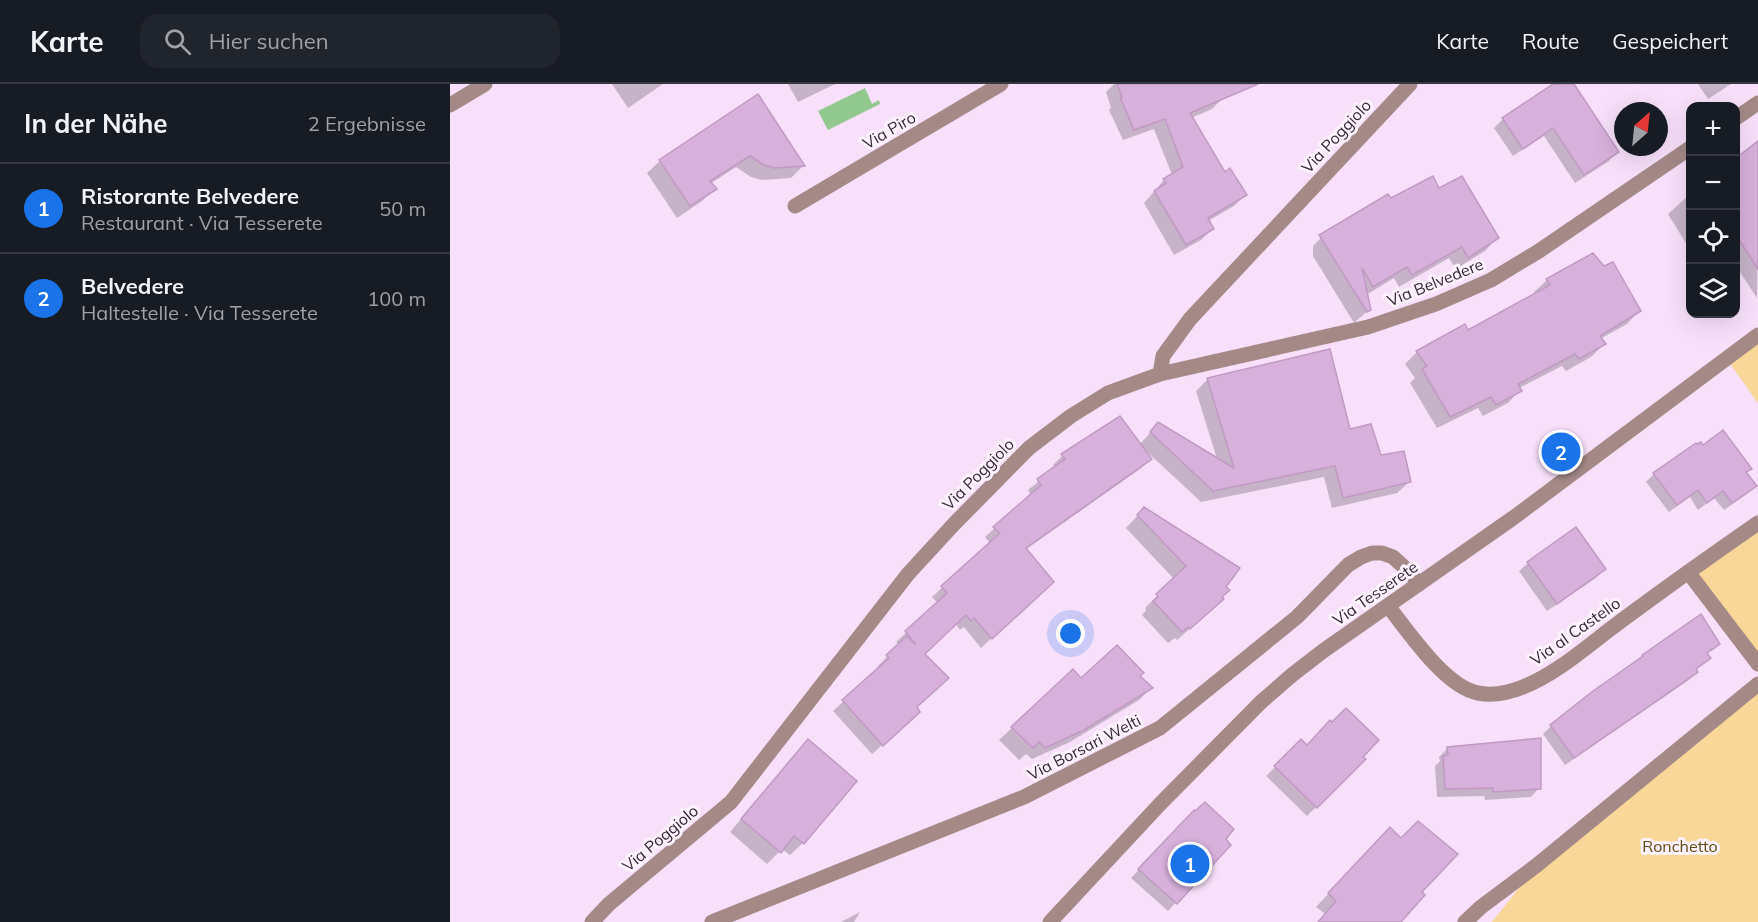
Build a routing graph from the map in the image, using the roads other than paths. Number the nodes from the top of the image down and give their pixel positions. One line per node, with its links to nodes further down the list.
1 (485, 84): 5 (street)
2 (1000, 84): 8 (street, Via Piro)
3 (1410, 84): 10 (street, Via Poggiolo)
4 (1758, 103): 6 (street)
5 (450, 105)
6 (1740, 115)
7 (1686, 151): 10 (street, Via Belvedere)
8 (795, 206)
9 (1758, 335): 13 (street, Via Tesserete)
10 (1160, 374): 17 (street, Via Poggiolo)
11 (1758, 523): 12 (street, Via al Castello)
12 (1688, 572): 14 (street, Via al Castello); 15 (street)
13 (1419, 584): 14 (street, Via Tesserete); 18 (street, Via Borsari Welti)
14 (1388, 606): 19 (street, Via Tesserete)
15 (1758, 664)
16 (1758, 684): 20 (street)
17 (592, 922)
18 (712, 922)
19 (1050, 922)
20 (1466, 922)

